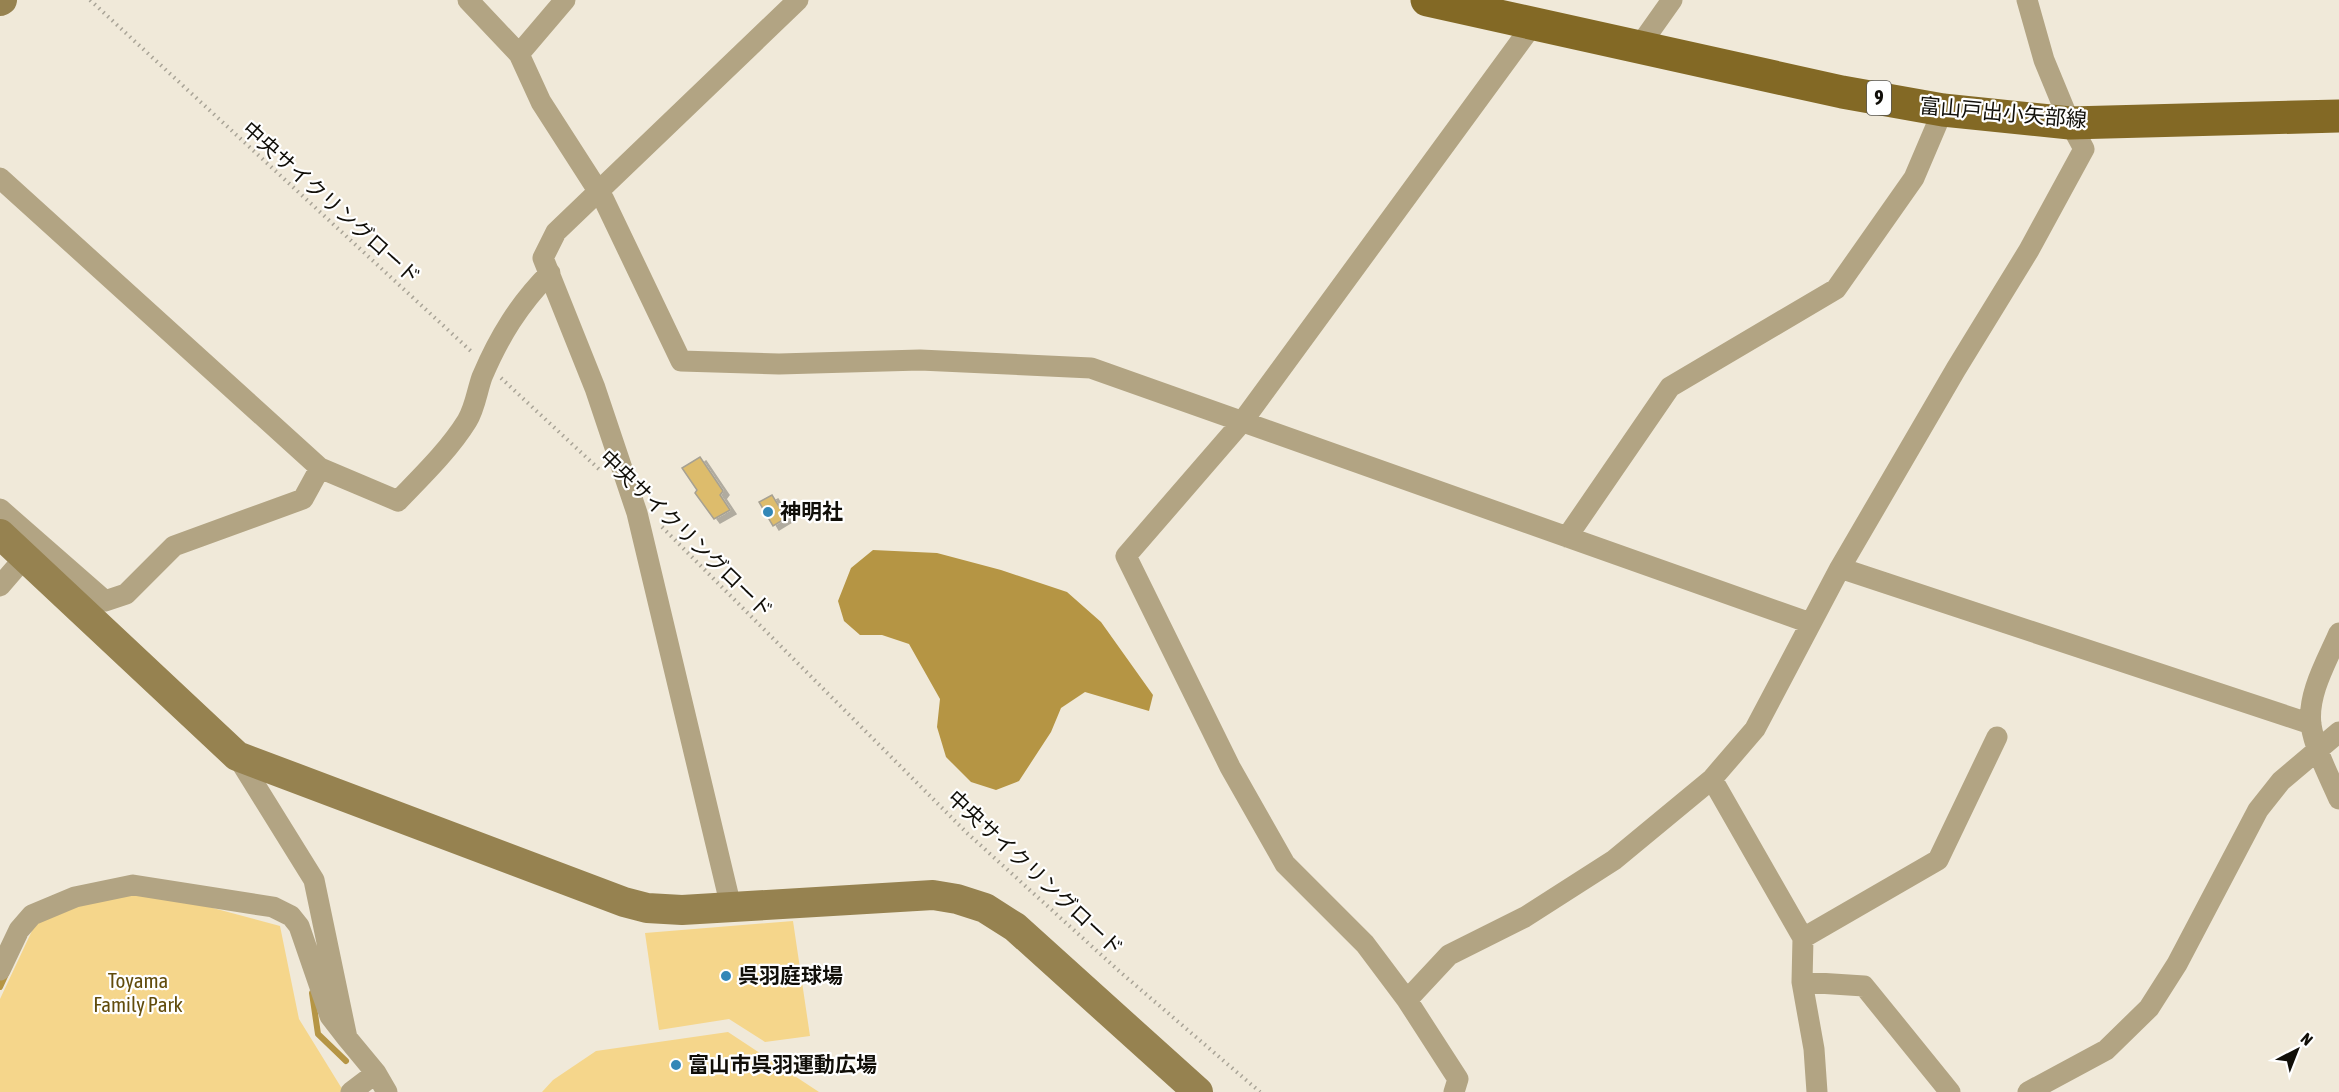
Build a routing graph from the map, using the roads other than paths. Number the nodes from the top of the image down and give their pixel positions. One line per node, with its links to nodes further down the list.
1 (468, 0): 9 (street)
2 (566, 0): 9 (street)
3 (798, 0): 14 (street)
4 (1427, 0): 7 (main road, 富山戸出小矢部線 / 9)
5 (1672, 0): 8 (street)
6 (2027, 0): 12 (street)
7 (1534, 23): 8 (main road, 富山戸出小矢部線 / 9); 16 (street)
8 (1638, 48): 10 (main road, 富山戸出小矢部線 / 9)
9 (519, 54): 14 (street)
10 (1942, 110): 12 (main road, 富山戸出小矢部線 / 9); 20 (street)
11 (2339, 116): 12 (main road, 富山戸出小矢部線 / 9)
12 (2070, 123): 22 (street)
13 (0, 178): 17 (street)
14 (598, 192): 15 (street); 16 (street)
15 (550, 273): 17 (street); 33 (street)
16 (1242, 422): 20 (street); 37 (street)
17 (320, 468): 18 (street)
18 (0, 509)
19 (0, 534): 21 (street)
20 (1567, 537): 24 (street)
21 (25, 558): 23 (street); 30 (street)
22 (1840, 568): 24 (street); 26 (street)
23 (0, 586)
24 (1810, 623): 31 (street)
25 (2339, 633): 26 (street)
26 (2311, 724): 29 (street)
27 (2339, 732): 29 (street)
28 (1997, 737): 34 (street)
29 (2318, 748): 32 (street); 46 (street)
30 (237, 756): 33 (street); 38 (street)
31 (1712, 778): 34 (street); 37 (street)
32 (2339, 799)
33 (731, 907): 42 (street)
34 (1803, 938): 36 (street)
35 (0, 970): 38 (street)
36 (1802, 982): 44 (street); 45 (street)
37 (1407, 1000): 43 (street)
38 (347, 1038): 39 (street)
39 (376, 1073): 40 (street); 41 (street)
40 (351, 1092)
41 (387, 1092)
42 (1198, 1092)
43 (1454, 1092)
44 (1817, 1092)
45 (1950, 1092)
46 (2028, 1092)

